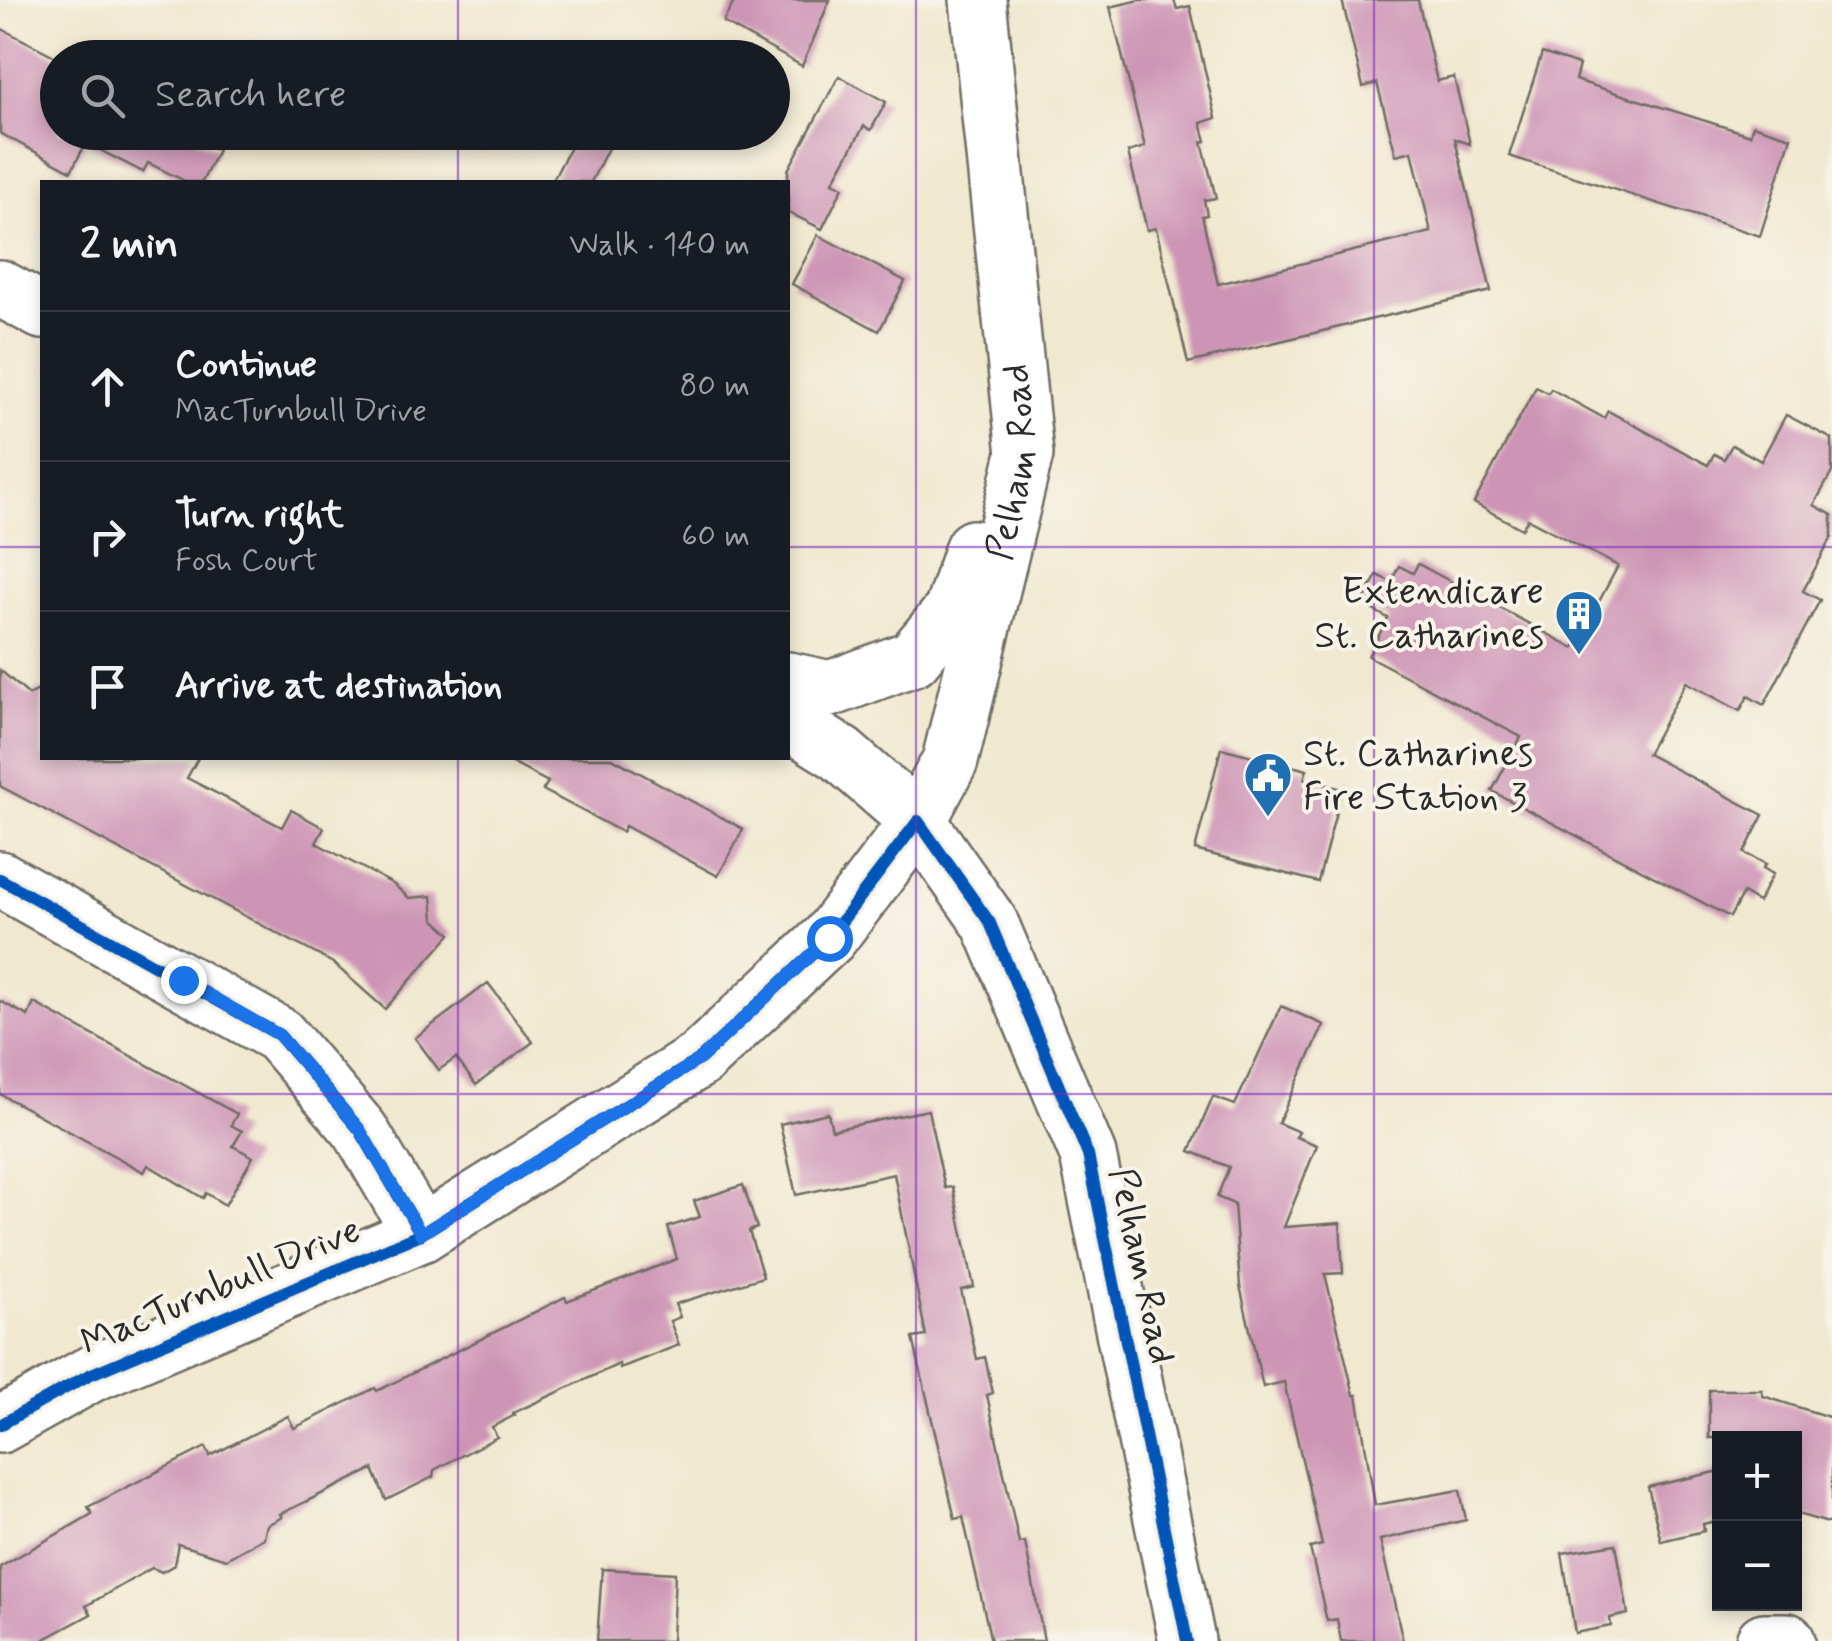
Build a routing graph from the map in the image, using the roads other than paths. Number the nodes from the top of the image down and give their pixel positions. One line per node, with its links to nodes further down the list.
1 (978, 0): 4 (main road, Pelham Road)
2 (0, 288): 3 (main road)
3 (40, 310)
4 (1025, 454): 5 (main road); 7 (main road, Pelham Road)
5 (790, 680)
6 (790, 722): 7 (main road)
7 (918, 821): 9 (main road, MacTurnbull Drive); 11 (main road, Pelham Road)
8 (0, 879): 9 (main road)
9 (421, 1234): 10 (main road, MacTurnbull Drive)
10 (0, 1425)
11 (1188, 1641)
12 (1764, 1641): 13 (main road)
13 (1787, 1641)

